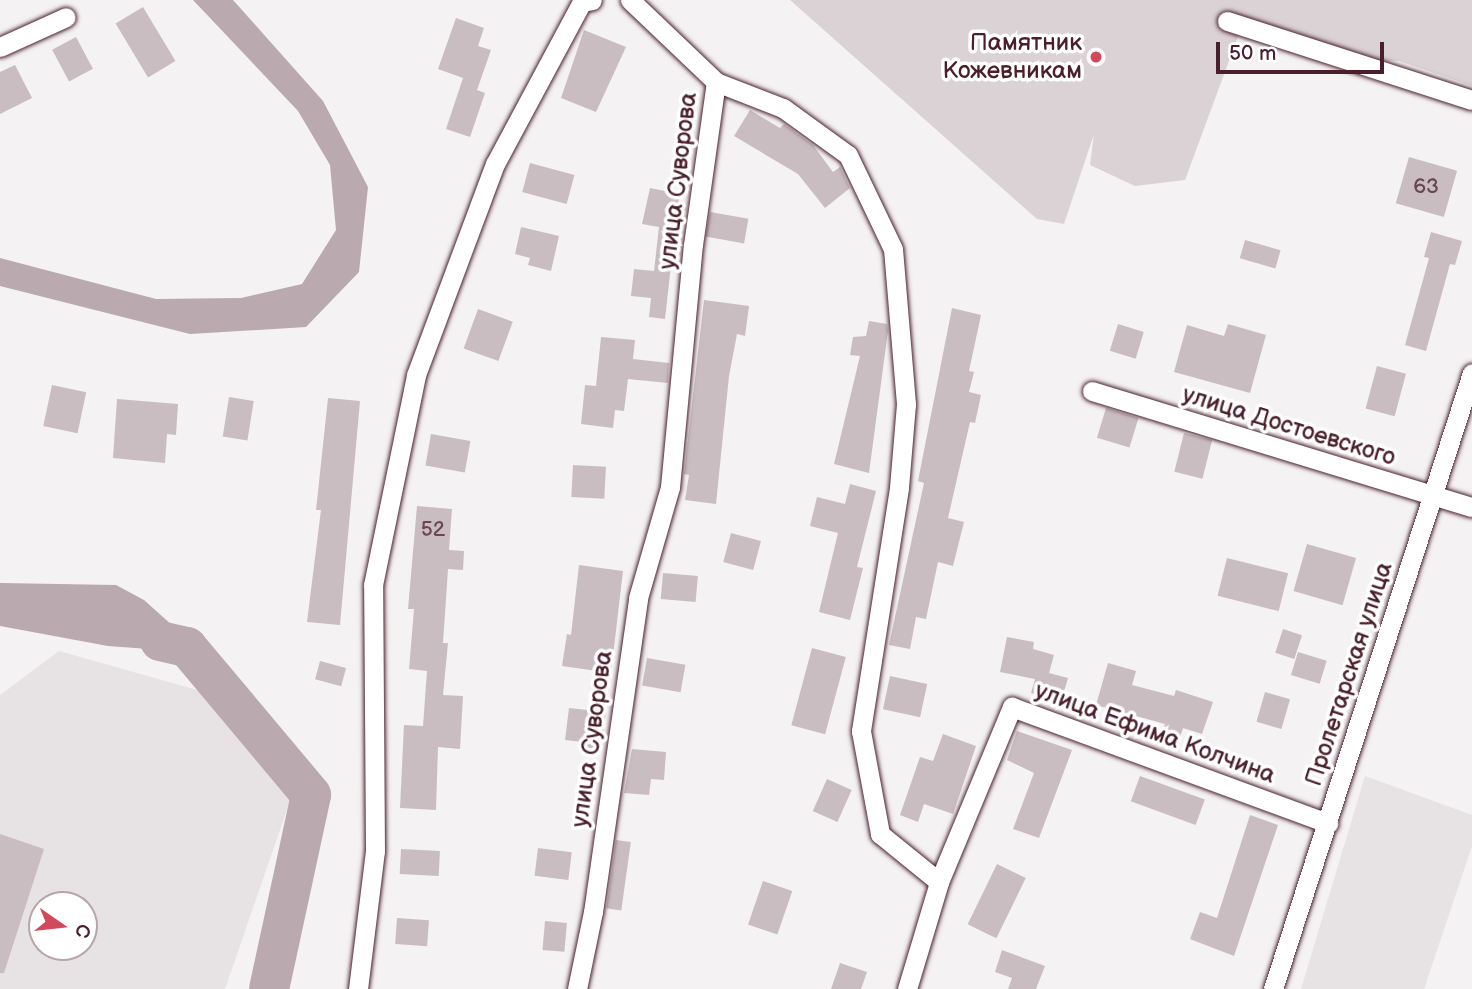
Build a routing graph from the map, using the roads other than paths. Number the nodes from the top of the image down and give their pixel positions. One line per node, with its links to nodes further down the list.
1 (630, 0): 6 (street)
2 (584, 1): 14 (street)
3 (65, 17): 5 (street)
4 (1227, 21): 7 (street)
5 (0, 47)
6 (716, 82): 13 (street, улица Суворова); 15 (street, улица Суворова)
7 (1472, 100)
8 (1472, 373): 10 (street, Пролетарская улица)
9 (1092, 391): 10 (street, улица Достоевского)
10 (1432, 495): 11 (street, улица Достоевского); 12 (street, Пролетарская улица)
11 (1472, 507)
12 (1328, 822): 13 (street, улица Ефима Колчина); 17 (street, Пролетарская улица)
13 (939, 882): 16 (street, улица Ефима Колчина)
14 (358, 989)
15 (577, 989)
16 (907, 989)
17 (1273, 989)

